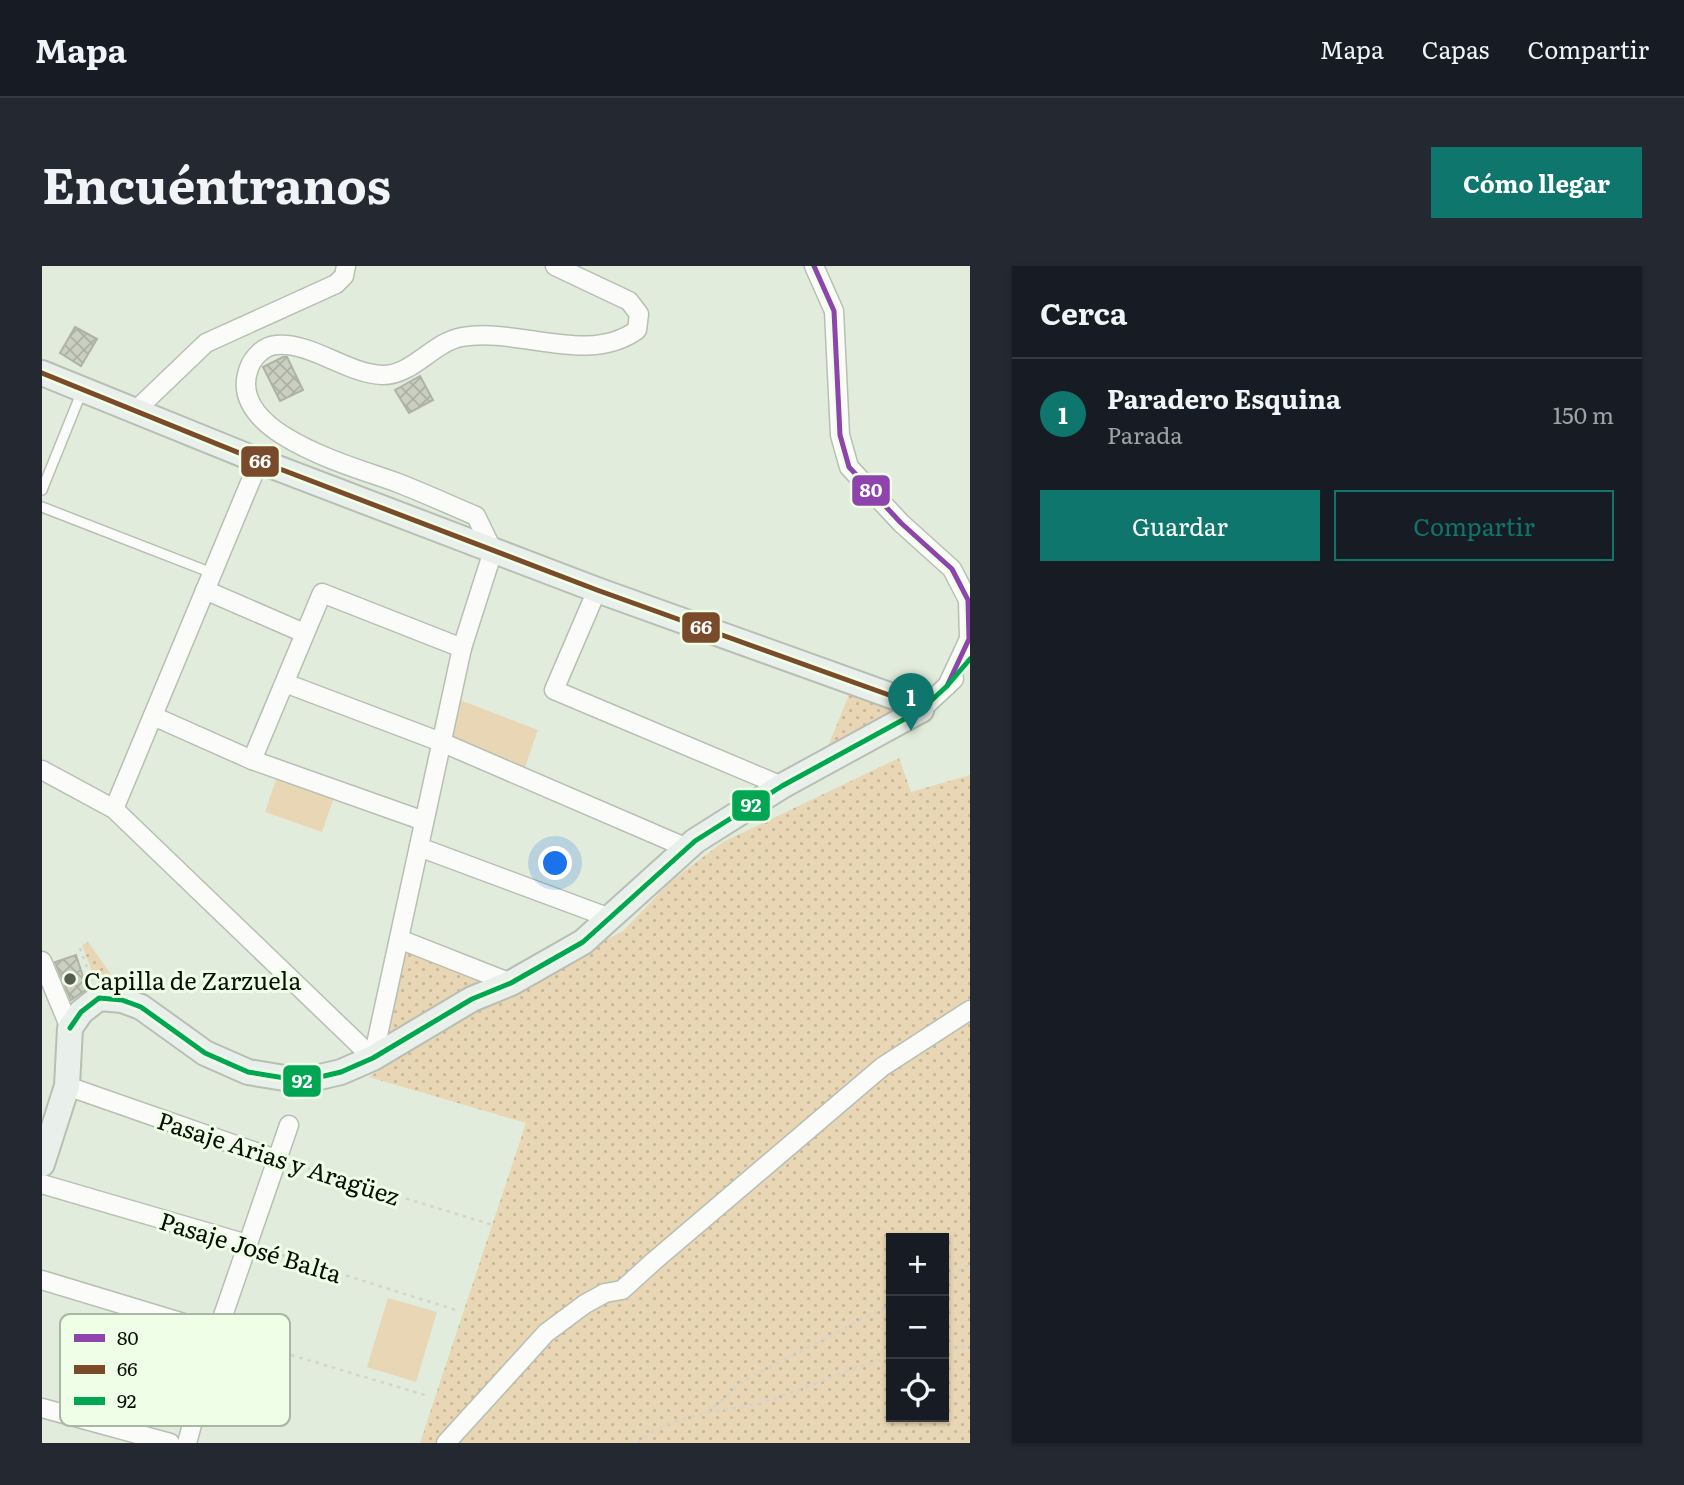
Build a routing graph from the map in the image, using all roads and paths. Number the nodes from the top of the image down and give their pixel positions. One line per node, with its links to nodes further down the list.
1 (346, 266): 6 (street)
2 (555, 266): 10 (street)
3 (814, 266): 17 (street)
4 (42, 373): 5 (street)
5 (83, 389): 6 (street); 8 (lane)
6 (135, 411): 7 (street)
7 (259, 461): 10 (street); 11 (street)
8 (42, 490)
9 (42, 507): 11 (lane)
10 (493, 551): 12 (street); 14 (street)
11 (209, 582): 13 (street); 19 (street)
12 (597, 590): 18 (street); 23 (street)
13 (304, 632): 14 (street); 16 (street)
14 (461, 648): 20 (street)
15 (970, 659): 17 (street)
16 (285, 683): 20 (street); 21 (street)
17 (947, 686): 18 (street)
18 (920, 709): 23 (street)
19 (153, 716): 21 (street); 24 (street)
20 (441, 742): 25 (street); 27 (street)
21 (252, 760): 25 (street)
22 (42, 770): 24 (street)
23 (782, 786): 27 (street)
24 (114, 809): 36 (street)
25 (424, 821): 26 (street)
26 (419, 847): 28 (street); 29 (street)
27 (687, 848): 28 (street)
28 (610, 918): 32 (street)
29 (399, 939): 32 (street); 36 (street)
30 (80, 948): 33 (path)
31 (42, 961): 35 (street)
32 (511, 983): 36 (street)
33 (99, 998): 35 (street); 36 (street)
34 (970, 1010): 63 (street)
35 (70, 1028): 37 (street)
36 (373, 1058)
37 (67, 1086): 39 (street, Pasaje Arias y Aragüez); 40 (street)
38 (289, 1125): 39 (street)
39 (276, 1159): 42 (path, Pasaje Arias y Aragüez); 43 (street)
40 (42, 1164)
41 (42, 1184): 43 (street, Pasaje José Balta)
42 (493, 1225)
43 (247, 1244): 48 (path, Pasaje José Balta); 50 (street)
44 (970, 1264): 45 (path)
45 (949, 1278)
46 (42, 1280): 49 (street)
47 (886, 1307): 58 (path)
48 (459, 1311)
49 (154, 1314)
50 (223, 1314)
51 (970, 1346): 52 (path)
52 (949, 1348)
53 (290, 1355): 55 (path)
54 (886, 1358): 58 (path)
55 (425, 1395)
56 (42, 1408): 57 (street)
57 (60, 1413)
58 (705, 1415): 64 (path)
59 (108, 1426): 61 (street)
60 (192, 1426): 62 (street)
61 (170, 1443)
62 (187, 1443)
63 (446, 1443)
64 (638, 1443)

